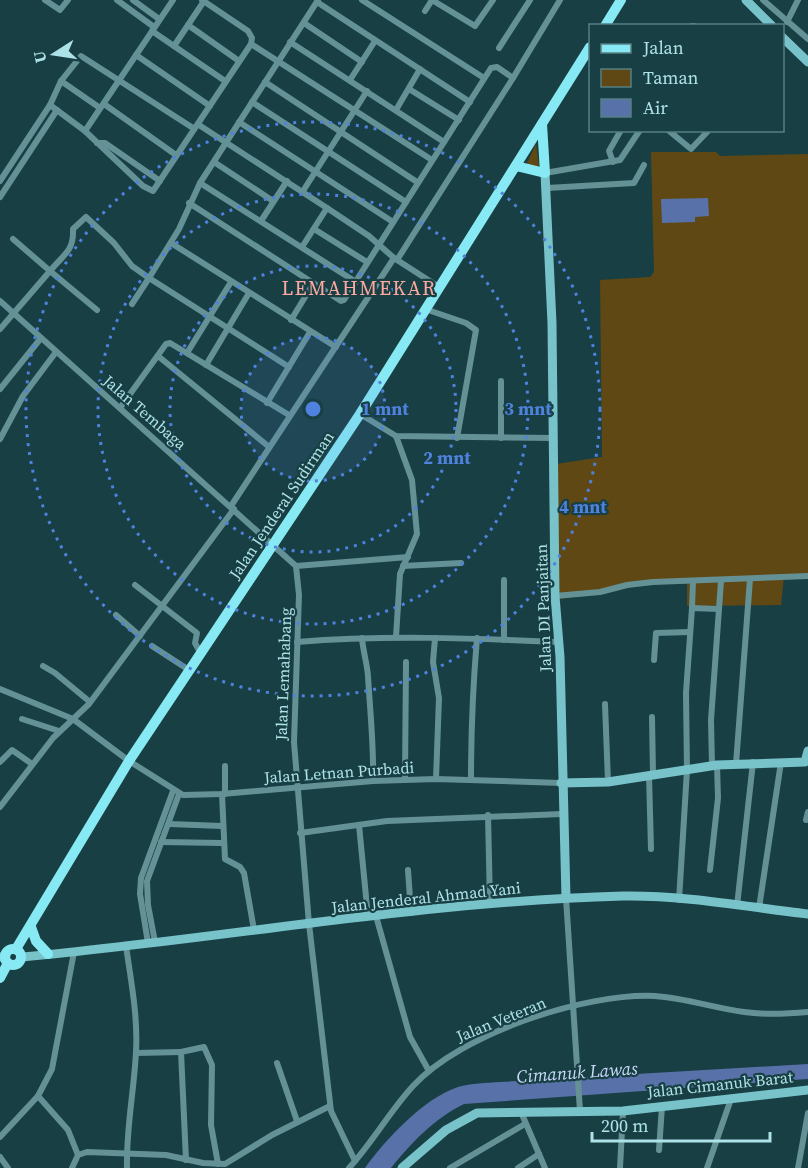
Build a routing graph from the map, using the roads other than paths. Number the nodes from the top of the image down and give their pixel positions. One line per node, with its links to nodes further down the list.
1 (45, 0): 2 (street)
2 (68, 0)
3 (117, 0): 24 (street)
4 (133, 0): 18 (street)
5 (173, 0): 18 (street)
6 (362, 0): 39 (street)
7 (432, 0): 8 (street); 17 (street)
8 (493, 0)
9 (530, 0): 31 (street)
10 (560, 0): 40 (street)
11 (621, 0): 21 (main road)
12 (746, 0): 22 (street)
13 (762, 0): 19 (street)
14 (798, 0): 19 (street)
15 (203, 1): 23 (street); 27 (street)
16 (318, 1): 20 (street); 28 (street)
17 (425, 11)
18 (159, 19): 24 (street)
19 (787, 22): 26 (street)
20 (304, 23): 29 (street); 36 (street)
21 (606, 24)
22 (770, 24)
23 (188, 25): 30 (street); 34 (street)
24 (153, 29): 30 (street); 33 (street)
25 (784, 39): 37 (street)
26 (808, 39)
27 (251, 41): 34 (street); 35 (street)
28 (375, 41): 36 (street); 38 (street)
29 (290, 42): 35 (street); 41 (street)
30 (174, 46): 44 (street)
31 (499, 48)
32 (589, 50): 58 (main road, Jalan Jenderal Sudirman)
33 (136, 55): 43 (street); 51 (street)
34 (238, 61): 44 (street)
35 (277, 62): 45 (street); 55 (street)
36 (362, 62): 41 (street)
37 (808, 62)
38 (420, 69): 46 (street); 49 (street)
39 (484, 78): 40 (street); 49 (street)
40 (513, 78): 100 (street)
41 (350, 80): 47 (street)
42 (62, 81): 43 (street); 50 (street); 52 (street)
43 (120, 81): 52 (street); 60 (street)
44 (225, 81): 51 (street)
45 (265, 82): 48 (street); 63 (street)
46 (409, 89): 54 (street); 56 (street)
47 (367, 91): 54 (street); 55 (street)
48 (252, 102): 57 (street); 71 (street)
49 (470, 102): 56 (street)
50 (50, 105): 53 (street); 59 (street)
51 (210, 105): 60 (street)
52 (102, 106): 62 (street); 72 (street)
53 (57, 110): 61 (street); 62 (street)
54 (396, 110): 68 (street)
55 (354, 111): 63 (street); 73 (street)
56 (459, 120): 68 (street)
57 (239, 122): 70 (street); 78 (street)
58 (542, 124): 77 (main road, Jalan Jenderal Sudirman); 79 (main road)
59 (37, 125): 61 (street); 80 (street)
60 (196, 127): 70 (street); 72 (street)
61 (44, 129): 85 (street)
62 (85, 131): 69 (street)
63 (340, 131): 71 (street); 83 (street)
64 (620, 132): 75 (street)
65 (639, 132): 75 (street)
66 (670, 132): 67 (street)
67 (707, 132)
68 (444, 142): 73 (street)
69 (97, 143): 81 (street); 81 (street)
70 (226, 143): 74 (street); 82 (street)
71 (328, 152): 78 (street); 90 (street)
72 (176, 156): 81 (street)
73 (432, 160): 83 (street)
74 (214, 162): 84 (street); 89 (street)
75 (612, 162): 79 (street)
76 (644, 165): 86 (street)
77 (516, 166): 79 (main road); 107 (main road, Jalan Jenderal Sudirman)
78 (316, 171): 87 (street); 94 (street)
79 (545, 173): 86 (street, Jalan DI Panjaitan)
80 (0, 181): 85 (street)
81 (160, 181)
82 (287, 181): 87 (street); 89 (street)
83 (417, 182): 90 (street)
84 (200, 183): 91 (street); 93 (street)
85 (8, 185): 88 (street)
86 (547, 188): 135 (street, Jalan DI Panjaitan)
87 (303, 191): 92 (street)
88 (0, 196)
89 (273, 201): 93 (street)
90 (406, 202): 94 (street)
91 (189, 203): 97 (street); 106 (street)
92 (327, 208): 95 (street); 98 (street)
93 (261, 221): 99 (street)
94 (393, 222): 98 (street)
95 (314, 229): 99 (street); 101 (street)
96 (13, 239): 102 (street)
97 (171, 243): 103 (street); 104 (street)
98 (378, 246): 100 (street); 101 (street)
99 (302, 247): 105 (street)
100 (396, 259): 107 (street); 120 (street)
101 (367, 262): 105 (street)
102 (50, 271): 103 (street); 112 (street); 113 (street)
103 (149, 278): 110 (street); 114 (street)
104 (231, 282): 108 (street); 114 (street)
105 (356, 282): 106 (street)
106 (313, 284): 115 (street)
107 (439, 288): 111 (main road, Jalan Jenderal Sudirman)
108 (249, 293): 115 (street); 117 (street)
109 (0, 302): 113 (street, Jalan Tembaga)
110 (132, 304)
111 (425, 309): 130 (main road, Jalan Jenderal Sudirman); 133 (street)
112 (97, 310)
113 (16, 313): 116 (street); 119 (street, Jalan Tembaga)
114 (210, 317): 117 (street); 122 (street)
115 (291, 320): 118 (street)
116 (0, 329)
117 (228, 329): 124 (street); 125 (street)
118 (310, 332): 120 (street); 125 (street)
119 (41, 338): 121 (street, Jalan Tembaga); 127 (street)
120 (336, 347): 131 (street)
121 (56, 352): 129 (street, Jalan Tembaga); 136 (street)
122 (187, 353): 123 (street); 124 (street)
123 (158, 356): 129 (street); 137 (street)
124 (206, 365): 128 (street)
125 (289, 367): 128 (street)
126 (501, 381): 134 (street)
127 (0, 389)
128 (267, 403): 131 (street)
129 (120, 408): 138 (street, Jalan Tembaga)
130 (360, 414): 132 (street); 139 (main road, Jalan Jenderal Sudirman)
131 (289, 416): 137 (street)
132 (396, 436): 133 (street); 140 (street)
133 (457, 438): 134 (street)
134 (501, 438): 135 (street)
135 (554, 438): 150 (street, Jalan DI Panjaitan)
136 (0, 439)
137 (268, 446): 138 (street)
138 (232, 507): 139 (street, Jalan Tembaga); 151 (street)
139 (272, 544): 142 (street); 165 (main road, Jalan Jenderal Sudirman)
140 (408, 557): 142 (street); 143 (street)
141 (461, 563): 143 (street)
142 (296, 566): 162 (street, Jalan Lemahabang)
143 (402, 566): 158 (street)
144 (808, 576): 145 (street)
145 (750, 579): 148 (street); 183 (street)
146 (504, 580): 161 (street)
147 (693, 581): 148 (street); 150 (street); 152 (street)
148 (721, 581): 153 (street)
149 (135, 585): 151 (street)
150 (555, 596): 163 (street, Jalan DI Panjaitan)
151 (161, 606): 156 (street); 165 (street)
152 (692, 608): 153 (street); 155 (street)
153 (719, 609): 184 (street)
154 (116, 615): 156 (street)
155 (690, 632): 166 (street); 186 (street)
156 (140, 636): 171 (street)
157 (362, 638): 158 (street); 162 (street); 190 (street)
158 (396, 638): 159 (street)
159 (435, 638): 160 (street); 188 (street)
160 (477, 638): 161 (street); 189 (street)
161 (504, 640): 163 (street)
162 (297, 642): 194 (street, Jalan Lemahabang)
163 (558, 642): 193 (street, Jalan DI Panjaitan)
164 (152, 646): 169 (street)
165 (200, 652): 169 (main road, Jalan Jenderal Sudirman)
166 (654, 660)
167 (406, 662): 191 (street)
168 (43, 666): 171 (street)
169 (189, 670): 177 (main road, Jalan Jenderal Sudirman)
170 (0, 689): 175 (street)
171 (90, 702): 175 (street)
172 (605, 704): 192 (street)
173 (652, 717): 187 (street)
174 (22, 719): 175 (street)
175 (67, 725): 177 (street); 182 (street)
176 (808, 751): 181 (street)
177 (129, 761): 195 (street); 220 (main road, Jalan Jenderal Sudirman)
178 (0, 762): 182 (street)
179 (753, 762): 180 (street); 183 (street); 214 (street)
180 (781, 762): 181 (street); 215 (street)
181 (807, 762)
182 (32, 764): 197 (street)
183 (736, 764): 184 (street)
184 (714, 765): 186 (street); 210 (street)
185 (225, 766): 196 (street)
186 (687, 770): 187 (street); 212 (street)
187 (651, 775): 192 (street); 208 (street)
188 (436, 779): 189 (street, Jalan Letnan Purbadi); 191 (street, Jalan Letnan Purbadi)
189 (471, 779): 193 (street, Jalan Letnan Purbadi)
190 (373, 780): 191 (street, Jalan Letnan Purbadi); 194 (street, Jalan Letnan Purbadi)
191 (405, 780)
192 (608, 782): 193 (street)
193 (561, 783): 200 (street, Jalan DI Panjaitan)
194 (296, 787): 196 (street, Jalan Letnan Purbadi); 205 (street, Jalan Lemahabang)
195 (176, 793): 196 (street, Jalan Letnan Purbadi); 202 (street); 222 (street)
196 (223, 794): 204 (street)
197 (0, 807)
198 (808, 812): 201 (street)
199 (488, 814): 200 (street); 203 (street); 213 (street)
200 (562, 814): 211 (street, Jalan DI Panjaitan)
201 (806, 820)
202 (169, 824): 204 (street); 206 (street)
203 (359, 825): 205 (street); 218 (street)
204 (222, 826): 207 (street)
205 (300, 833): 219 (street, Jalan Lemahabang)
206 (161, 842): 207 (street); 222 (street)
207 (222, 843): 221 (street)
208 (651, 849)
209 (408, 870): 216 (street)
210 (710, 870)
211 (566, 898): 212 (street, Jalan Jenderal Ahmad Yani); 213 (street, Jalan Jenderal Ahmad Yani); 229 (street)
212 (679, 900): 214 (street, Jalan Jenderal Ahmad Yani)
213 (490, 904): 216 (street, Jalan Jenderal Ahmad Yani)
214 (737, 906): 215 (street, Jalan Jenderal Ahmad Yani)
215 (759, 908): 217 (street, Jalan Jenderal Ahmad Yani)
216 (411, 913): 218 (street, Jalan Jenderal Ahmad Yani)
217 (808, 914)
218 (372, 917): 219 (street, Jalan Jenderal Ahmad Yani); 234 (street)
219 (309, 924): 221 (street, Jalan Jenderal Ahmad Yani); 239 (street, Jalan Lemahabang)
220 (31, 927): 225 (main road, Jalan Jenderal Sudirman); 226 (main road)
221 (254, 930): 222 (street, Jalan Jenderal Ahmad Yani)
222 (152, 942): 223 (street, Jalan Jenderal Ahmad Yani)
223 (126, 945): 224 (street, Jalan Jenderal Ahmad Yani); 232 (street)
224 (74, 952): 226 (street, Jalan Jenderal Ahmad Yani); 236 (street)
225 (19, 953): 226 (street, Jalan Jenderal Ahmad Yani); 227 (main road)
226 (48, 954)
227 (5, 959): 228 (main road)
228 (0, 978)
229 (572, 1006): 230 (street, Jalan Veteran); 234 (street, Jalan Veteran); 240 (street)
230 (808, 1012)
231 (181, 1052): 232 (street); 252 (street); 254 (street)
232 (136, 1053): 248 (street)
233 (277, 1063): 244 (street)
234 (429, 1071): 253 (street, Jalan Veteran)
235 (808, 1090): 237 (street, Jalan Cimanuk Barat)
236 (38, 1096): 246 (street); 250 (street)
237 (731, 1099): 238 (street, Jalan Cimanuk Barat); 264 (street)
238 (662, 1105): 241 (street, Jalan Cimanuk Barat); 247 (street)
239 (330, 1106): 244 (street); 253 (street, Jalan Lemahabang)
240 (580, 1111): 241 (street, Jalan Cimanuk Barat); 242 (street, Jalan Cimanuk Barat)
241 (623, 1111): 263 (street)
242 (521, 1112): 245 (street); 259 (street, Jalan Cimanuk Barat)
243 (808, 1113): 265 (street)
244 (297, 1121): 254 (street)
245 (525, 1124): 249 (street); 260 (street)
246 (0, 1137)
247 (659, 1150)
248 (127, 1152): 250 (street); 252 (street); 257 (street)
249 (538, 1154): 261 (street); 262 (street)
250 (78, 1155): 256 (street)
251 (0, 1158): 255 (street)
252 (186, 1160): 254 (street)
253 (355, 1161): 258 (street, Jalan Veteran)
254 (218, 1164)
255 (8, 1168)
256 (72, 1168)
257 (128, 1168)
258 (349, 1168)
259 (402, 1168)
260 (450, 1168)
261 (518, 1168)
262 (545, 1168)
263 (620, 1168)
264 (707, 1168)
265 (798, 1168)

